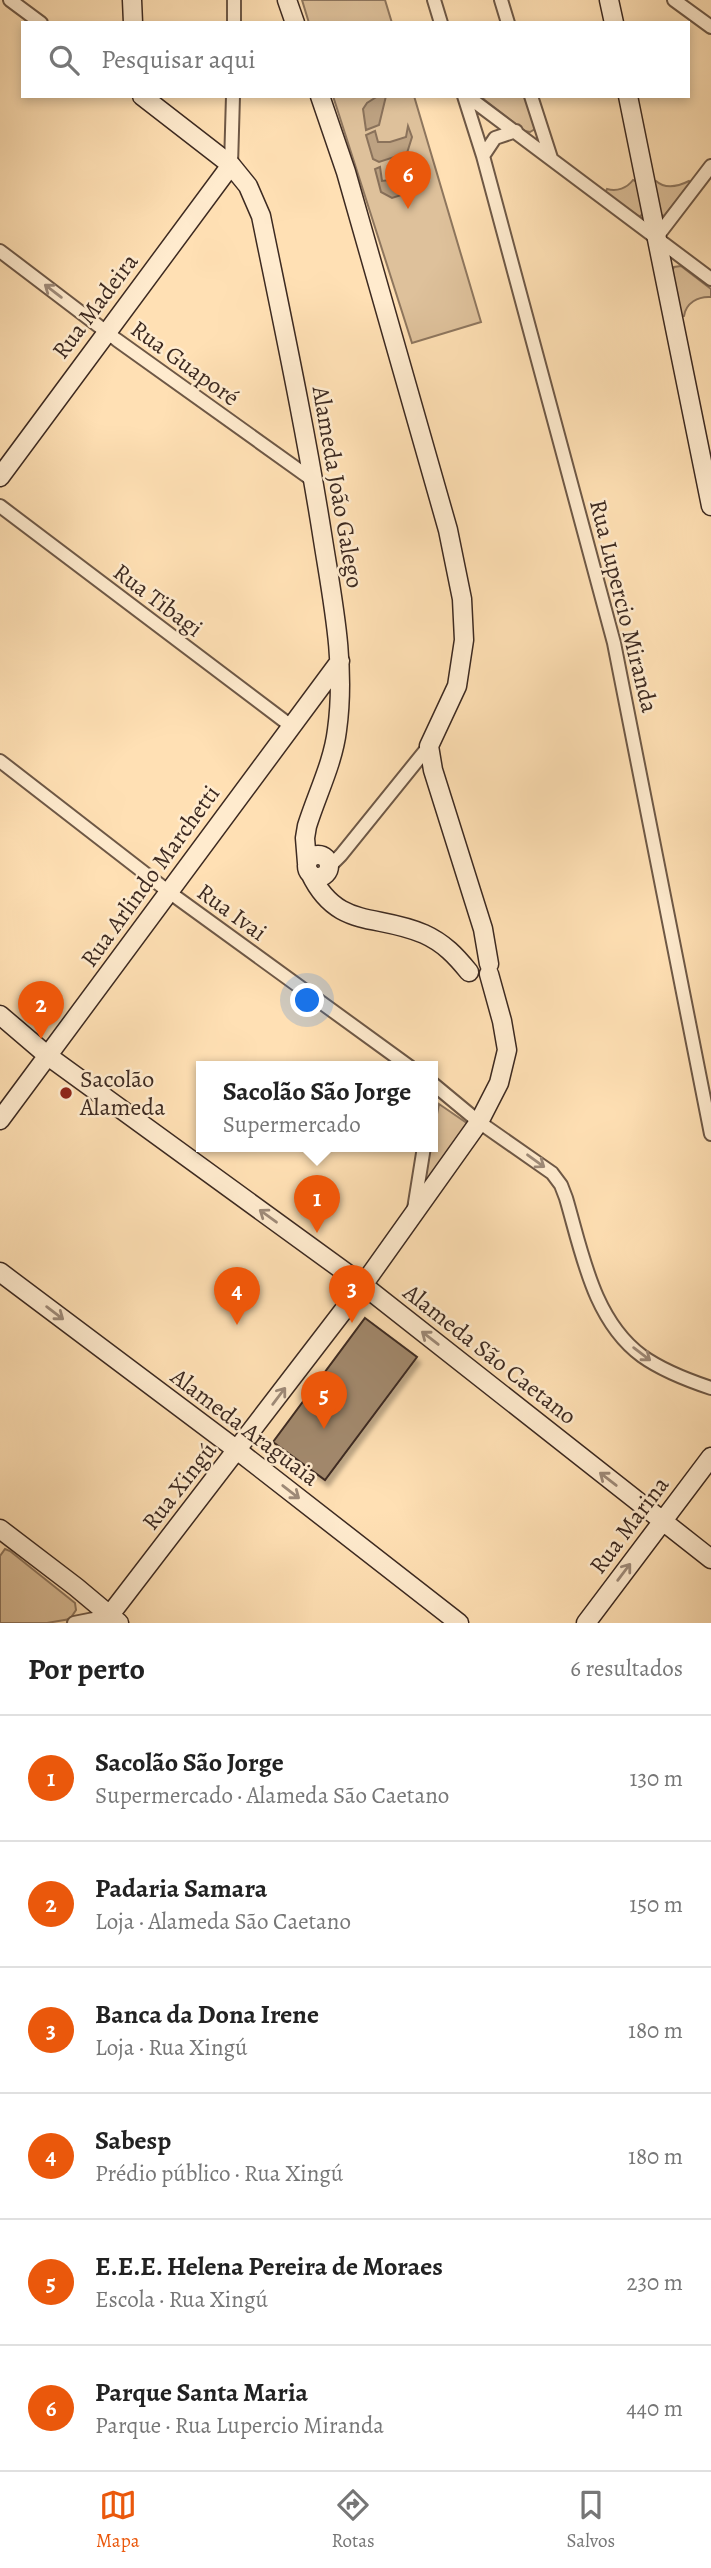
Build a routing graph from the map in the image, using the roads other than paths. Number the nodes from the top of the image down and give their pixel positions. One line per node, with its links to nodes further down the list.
1 (10, 0): 9 (street)
2 (132, 0): 10 (street)
3 (234, 0): 11 (street)
4 (287, 0): 12 (street)
5 (434, 0): 13 (street)
6 (501, 0): 14 (street)
7 (609, 0): 15 (street)
8 (674, 0): 16 (street)
9 (38, 21)
10 (133, 21)
11 (234, 21)
12 (294, 21)
13 (440, 21)
14 (507, 21)
15 (614, 21)
16 (711, 26)
17 (142, 98): 27 (street, Alameda João Galego)
18 (233, 98): 27 (street)
19 (321, 98): 39 (street)
20 (467, 98): 25 (street, Rua Lupercio Miranda)
21 (469, 98): 24 (street)
22 (532, 98): 26 (street)
23 (628, 98): 29 (street)
24 (516, 131): 25 (street); 26 (street)
25 (483, 156): 50 (street, Rua Lupercio Miranda)
26 (551, 158): 29 (street)
27 (231, 165): 32 (street, Rua Madeira); 34 (street, Alameda João Galego)
28 (711, 166): 29 (street)
29 (656, 238): 31 (street); 36 (street)
30 (0, 251): 32 (street, Rua Guaporé, one-way to 30)
31 (711, 279)
32 (106, 332): 33 (street, Rua Madeira); 34 (street, Rua Guaporé)
33 (0, 477)
34 (314, 481): 37 (street, Alameda João Galego)
35 (0, 506): 38 (street, Rua Tibagi)
36 (711, 506)
37 (340, 661): 38 (street, Rua Arlindo Marchetti); 41 (street, Alameda João Galego)
38 (291, 726): 42 (street, Rua Arlindo Marchetti)
39 (429, 746): 41 (street); 43 (street)
40 (0, 761): 42 (street, Rua Ivai)
41 (320, 864): 43 (street)
42 (169, 892): 45 (street, Rua Arlindo Marchetti); 46 (street, Rua Ivai)
43 (479, 968): 49 (street)
44 (0, 1015): 45 (street, Alameda São Caetano)
45 (48, 1056): 48 (street, Rua Arlindo Marchetti); 54 (street, Alameda São Caetano, one-way to 45)
46 (402, 1061)
47 (438, 1091): 49 (street)
48 (0, 1120)
49 (480, 1122): 52 (street, Rua Xingú); 55 (street, one-way to 55)
50 (711, 1134)
51 (423, 1152): 52 (street, Rua Xingú)
52 (412, 1218): 54 (street, Rua Xingú)
53 (0, 1272): 56 (street, Alameda Araguaia, one-way to 56)
54 (363, 1285): 56 (street, Rua Xingú, one-way to 54); 58 (street, Alameda São Caetano, one-way to 54)
55 (711, 1388)
56 (237, 1450): 61 (street, Rua Xingú); 63 (street, Alameda Araguaia, one-way to 63)
57 (711, 1457): 58 (street, Rua Marina)
58 (662, 1521): 60 (street, Alameda São Caetano); 64 (street, Rua Marina, one-way to 58)
59 (0, 1530): 61 (street)
60 (711, 1559)
61 (114, 1619): 62 (street)
62 (74, 1623)
63 (459, 1623)
64 (586, 1623)

